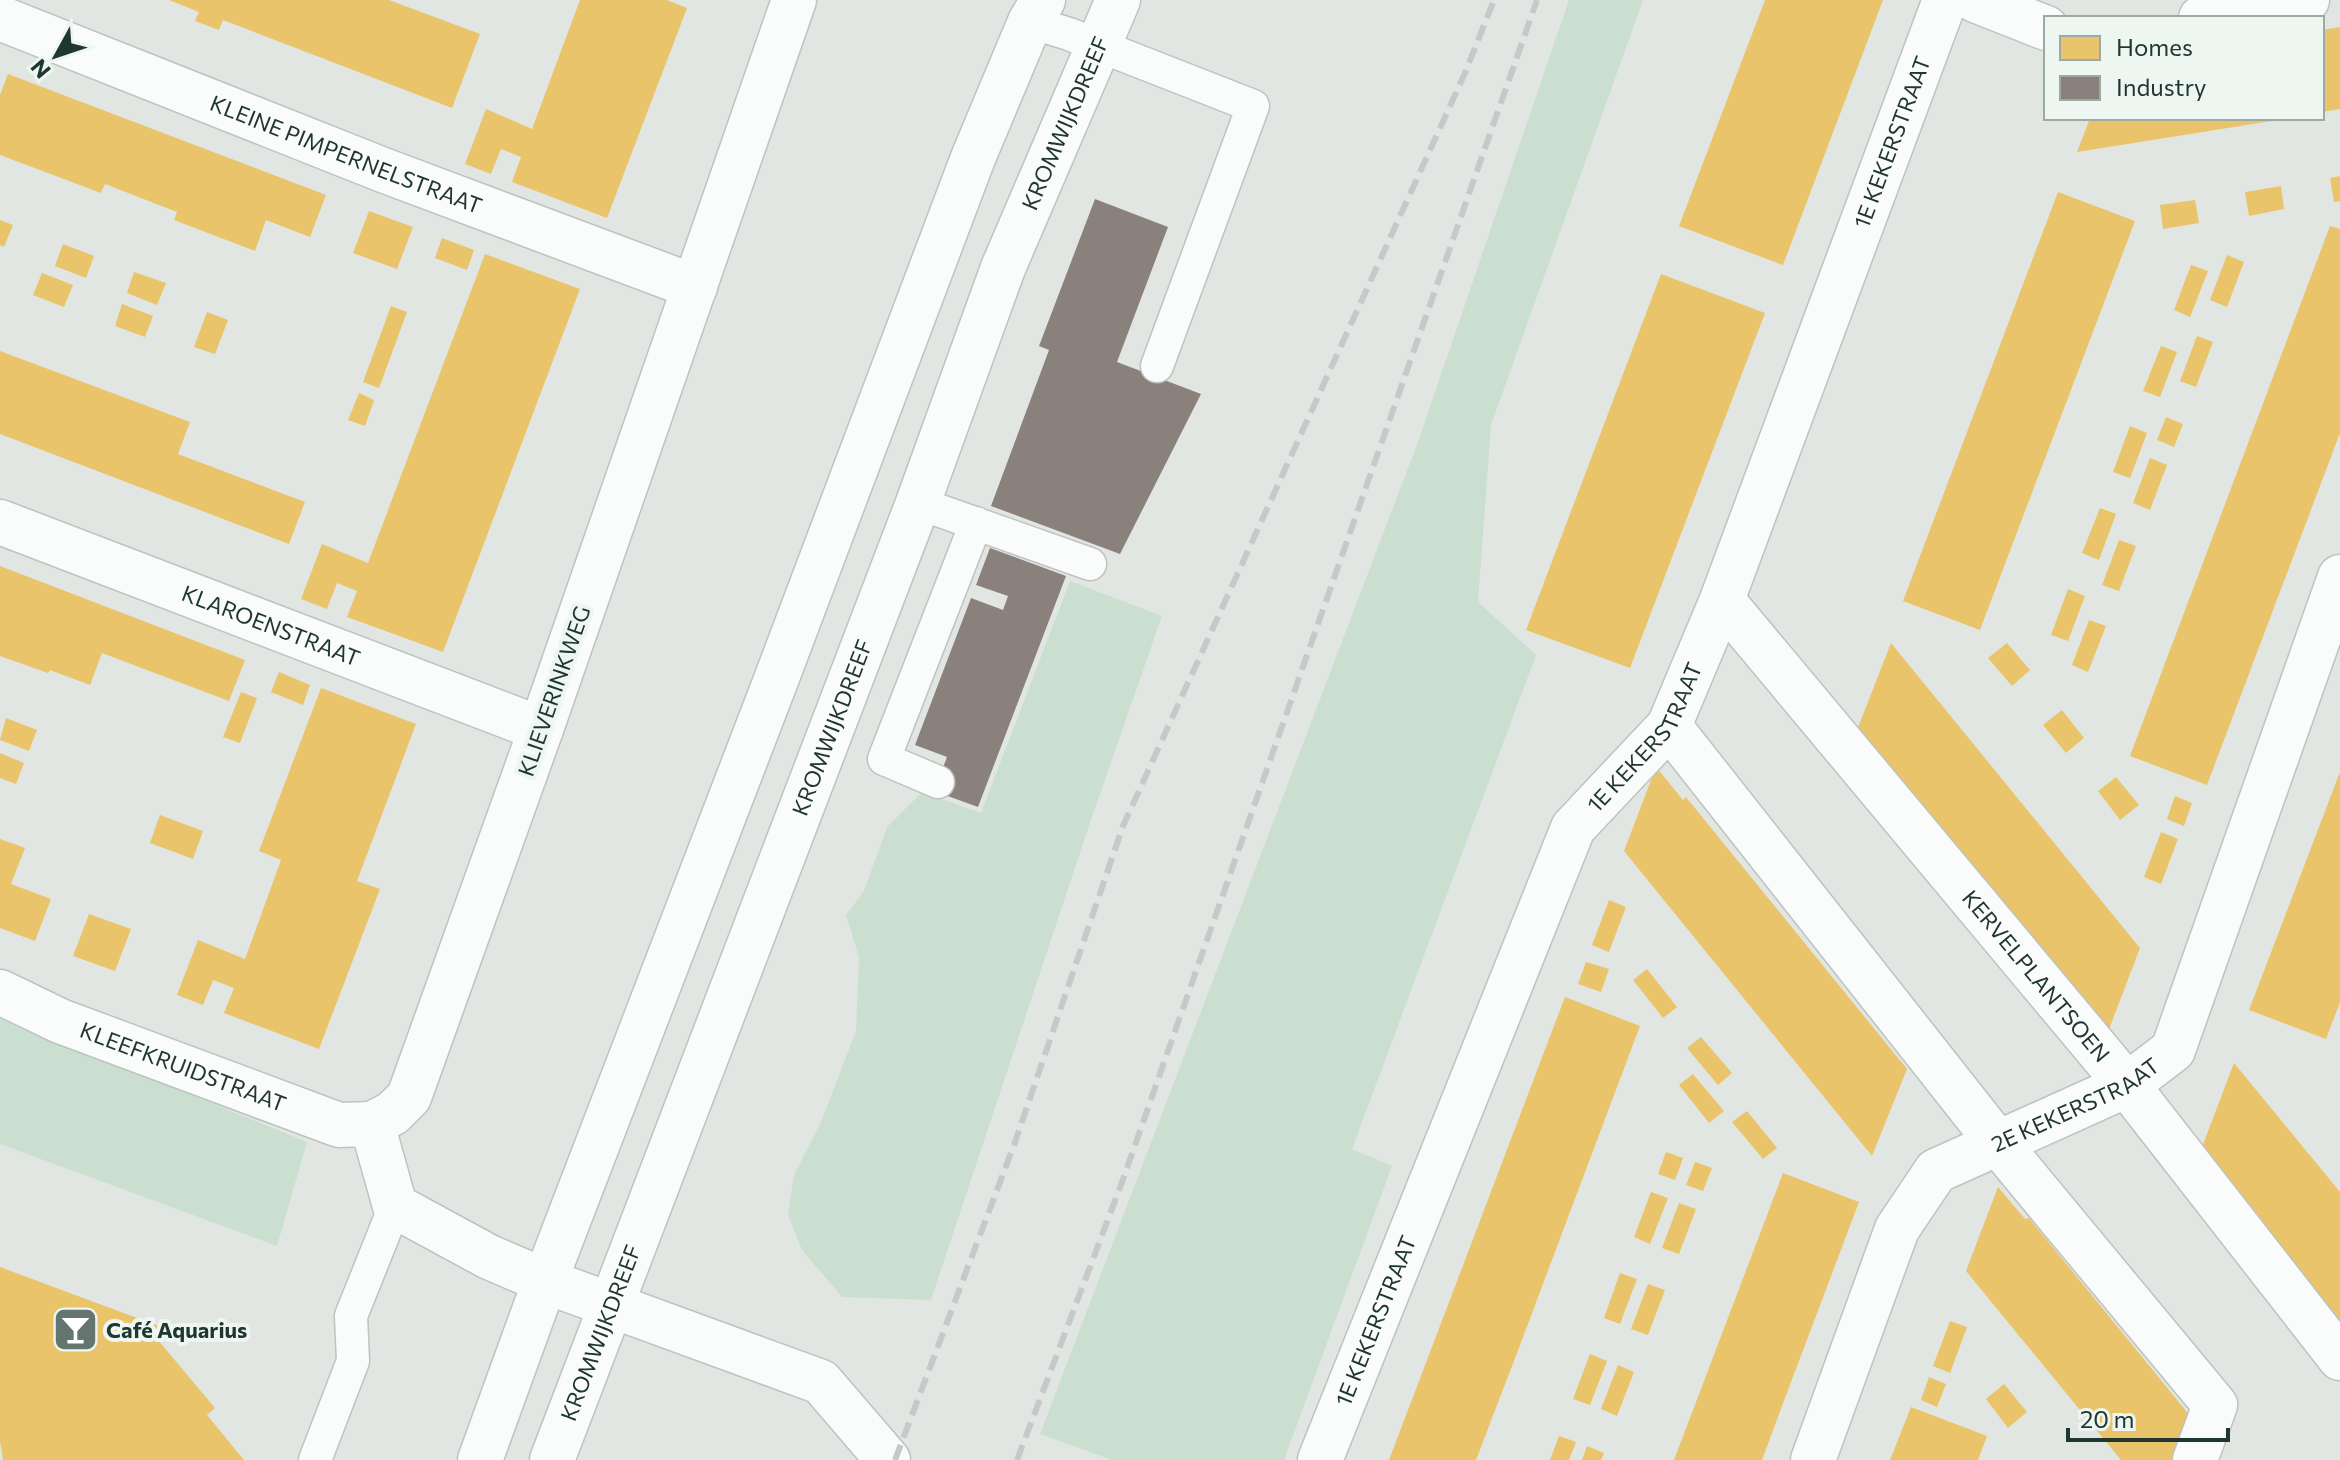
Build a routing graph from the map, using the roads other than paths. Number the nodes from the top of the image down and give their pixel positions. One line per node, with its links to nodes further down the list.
1 (794, 0): 11 (street, KLIEVERINKWEG)
2 (1118, 0): 10 (street, KROMWIJKDREEF)
3 (1945, 0): 18 (street, 1E KEKERSTRAAT)
4 (1975, 0): 9 (street)
5 (2307, 0): 7 (street)
6 (1037, 11): 10 (lane); 27 (street)
7 (2213, 16)
8 (0, 18): 11 (street, KLEINE PIMPERNELSTRAAT)
9 (2044, 27)
10 (1098, 47): 12 (lane); 13 (street, KROMWIJKDREEF)
11 (695, 287): 20 (street, KLIEVERINKWEG)
12 (1157, 366)
13 (918, 503): 15 (lane); 28 (street, KROMWIJKDREEF)
14 (0, 522): 20 (street, KLAROENSTRAAT)
15 (976, 523): 16 (lane); 21 (lane)
16 (1090, 564)
17 (2340, 577): 23 (street, 2E KEKERSTRAAT)
18 (1722, 600): 19 (street, 1E KEKERSTRAAT); 23 (street, KERVELPLANTSOEN)
19 (1669, 726): 25 (street); 34 (street, 1E KEKERSTRAAT)
20 (541, 729): 24 (street, KLIEVERINKWEG)
21 (938, 782)
22 (0, 992): 24 (street, KLEEFKRUIDSTRAAT)
23 (2127, 1085): 25 (street, 2E KEKERSTRAAT); 29 (street, KERVELPLANTSOEN)
24 (372, 1124): 26 (street)
25 (1997, 1142): 35 (street, 2E KEKERSTRAAT); 36 (street)
26 (395, 1206): 27 (street); 30 (lane)
27 (545, 1281): 28 (street); 31 (street)
28 (612, 1303): 32 (street, KROMWIJKDREEF); 33 (street)
29 (2340, 1358)
30 (315, 1460)
31 (480, 1460)
32 (552, 1460)
33 (888, 1460)
34 (1320, 1460)
35 (1813, 1460)
36 (2195, 1460)

